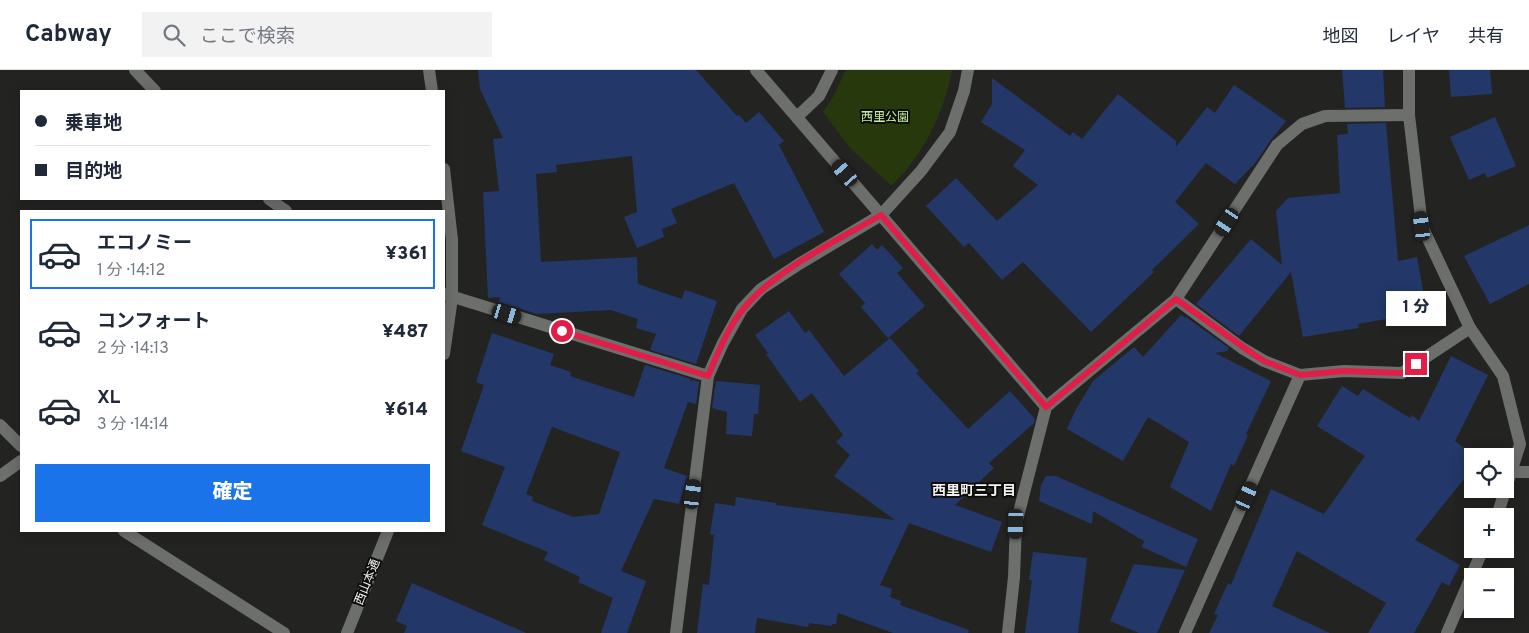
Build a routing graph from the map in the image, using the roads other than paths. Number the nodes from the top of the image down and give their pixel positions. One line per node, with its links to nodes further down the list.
1 (135, 70): 7 (street)
2 (429, 70): 8 (street)
3 (756, 70): 10 (street)
4 (832, 70): 10 (street)
5 (968, 70): 14 (street)
6 (1409, 70): 9 (street)
7 (154, 90)
8 (432, 90)
9 (1409, 115): 16 (street); 17 (street)
10 (798, 117): 14 (street)
11 (445, 178): 15 (street)
12 (270, 200): 13 (street)
13 (284, 210)
14 (881, 215): 20 (street); 21 (street)
15 (448, 296): 18 (street); 20 (street)
16 (1176, 299): 19 (street); 21 (street)
17 (1470, 328): 19 (street); 25 (street)
18 (445, 340)
19 (1300, 375): 36 (street)
20 (708, 376): 34 (street)
21 (1046, 407): 35 (street)
22 (0, 425): 23 (street)
23 (20, 445)
24 (20, 462): 28 (street)
25 (1514, 463)
26 (1514, 472): 27 (street)
27 (1529, 472)
28 (0, 476)
29 (126, 532): 32 (street)
30 (388, 532): 33 (street, 西山本通)
31 (1479, 558): 37 (street)
32 (284, 633)
33 (347, 633)
34 (676, 633)
35 (1008, 633)
36 (1186, 633)
37 (1447, 633)

